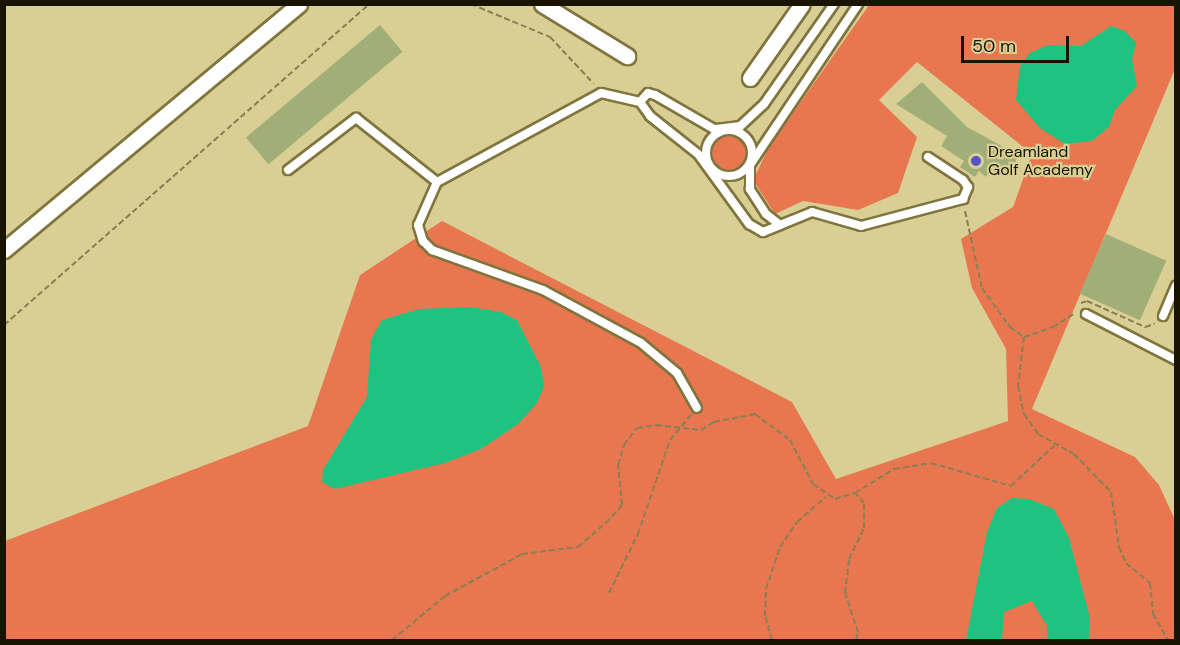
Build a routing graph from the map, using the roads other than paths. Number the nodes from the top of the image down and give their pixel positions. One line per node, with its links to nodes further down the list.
1 (299, 4): 16 (street)
2 (802, 4): 7 (street)
3 (834, 4): 9 (lane)
4 (858, 4): 11 (lane)
5 (546, 5): 6 (street)
6 (627, 56)
7 (750, 78)
8 (640, 102): 9 (lane); 12 (lane); 14 (lane)
9 (726, 130): 11 (lane); 12 (lane)
10 (928, 157): 15 (lane)
11 (750, 165): 12 (lane); 15 (lane)
12 (710, 167): 15 (lane)
13 (288, 170): 14 (lane)
14 (437, 182): 21 (lane)
15 (780, 225)
16 (4, 250)
17 (1176, 286): 19 (lane)
18 (1086, 314): 20 (lane)
19 (1163, 316)
20 (1176, 360)
21 (697, 408)

